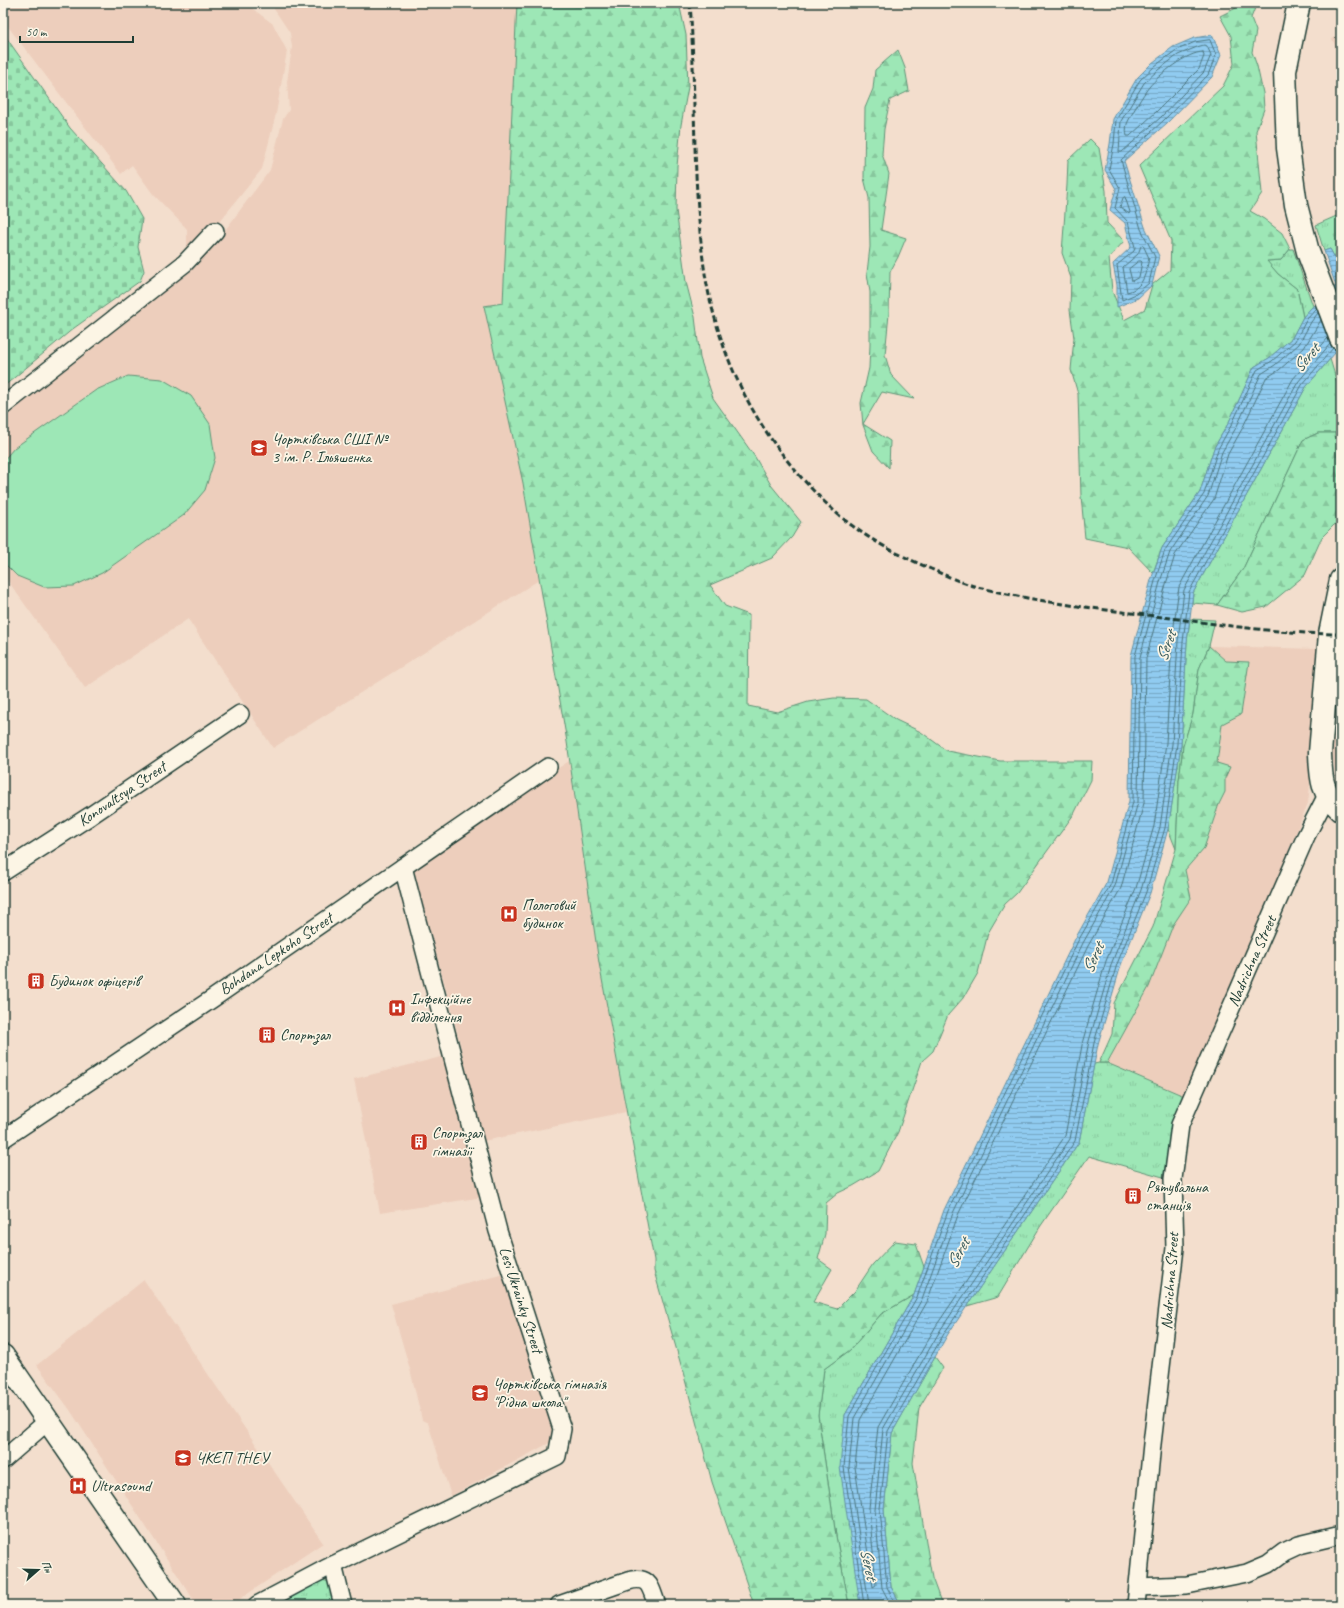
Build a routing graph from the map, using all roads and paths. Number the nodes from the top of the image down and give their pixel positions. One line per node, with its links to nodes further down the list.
1 (1299, 3): 3 (street)
2 (215, 231): 4 (street)
3 (1341, 340)
4 (3, 406)
5 (1341, 580): 8 (street)
6 (240, 714): 10 (street, Konovaltsya Street)
7 (548, 767): 9 (street, Bohdana Lepkoho Street)
8 (1334, 803): 17 (street, Nadrichna Street)
9 (403, 867): 11 (street, Bohdana Lepkoho Street); 16 (street, Lesi Ukrainky Street)
10 (3, 872)
11 (3, 1139)
12 (3, 1356): 13 (street)
13 (49, 1420): 14 (street); 18 (street)
14 (3, 1460)
15 (1341, 1536): 17 (street)
16 (333, 1565): 19 (street, Lesi Ukrainky Street); 20 (street)
17 (1138, 1587): 23 (street, Nadrichna Street)
18 (175, 1605)
19 (257, 1605)
20 (343, 1605)
21 (559, 1605): 22 (street)
22 (657, 1605)
23 (1136, 1605)

